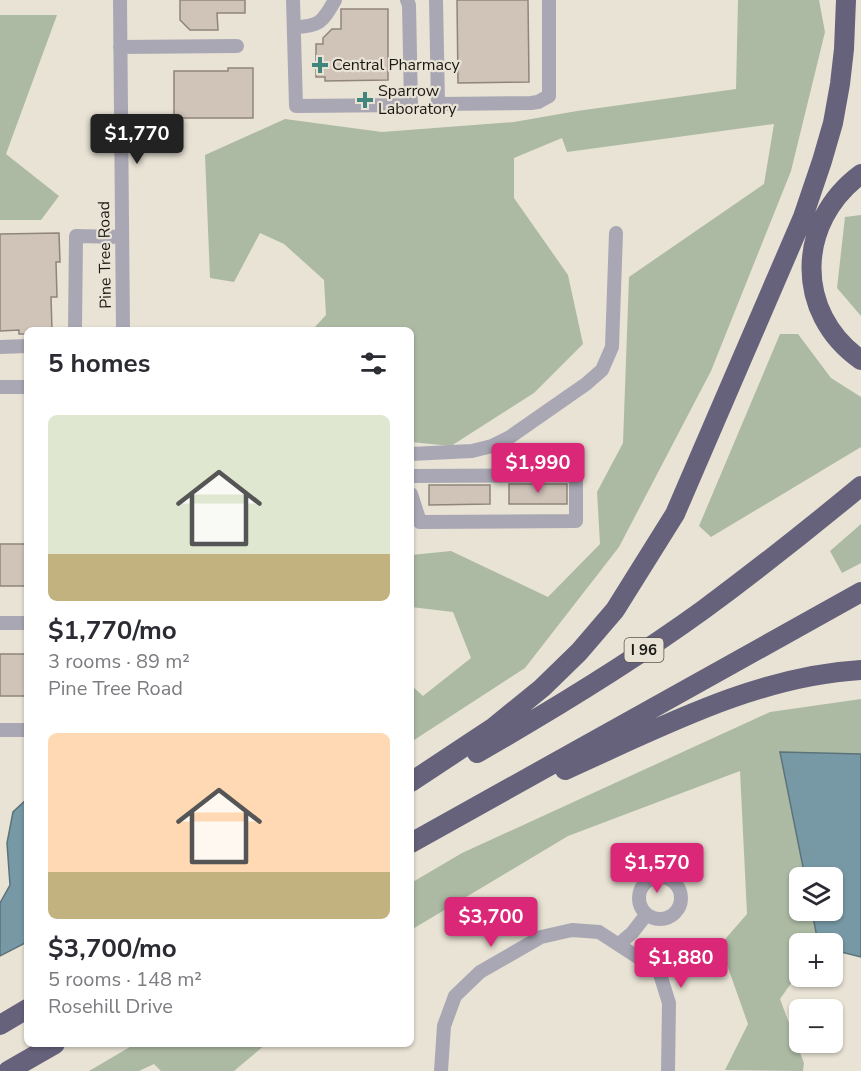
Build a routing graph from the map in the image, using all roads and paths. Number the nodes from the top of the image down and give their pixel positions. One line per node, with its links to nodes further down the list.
1 (120, 0): 10 (street, Pine Tree Road)
2 (293, 0): 8 (street)
3 (335, 0): 8 (street)
4 (407, 0): 8 (street)
5 (436, 0): 6 (street)
6 (549, 0)
7 (846, 0): 31 (highway)
8 (294, 27)
9 (237, 46): 10 (street)
10 (120, 47): 13 (street, Pine Tree Road)
11 (861, 174): 18 (highway)
12 (616, 233): 21 (street)
13 (122, 237): 14 (street); 15 (street, Pine Tree Road)
14 (75, 327)
15 (123, 327)
16 (24, 346): 17 (street)
17 (0, 347)
18 (861, 360)
19 (0, 387): 20 (street)
20 (24, 387)
21 (414, 454)
22 (414, 476): 24 (street)
23 (861, 486): 32 (highway, I 96)
24 (414, 503)
25 (861, 592): 33 (highway)
26 (24, 622): 27 (street)
27 (0, 623)
28 (861, 670): 33 (highway)
29 (0, 730): 30 (street)
30 (24, 730)
31 (414, 780)
32 (414, 789)
33 (445, 824): 34 (highway)
34 (414, 841)
35 (646, 915): 36 (street)
36 (619, 944): 41 (street); 42 (street)
37 (24, 1011): 38 (highway)
38 (0, 1025)
39 (51, 1047): 40 (highway)
40 (8, 1071)
41 (441, 1071)
42 (668, 1071)

